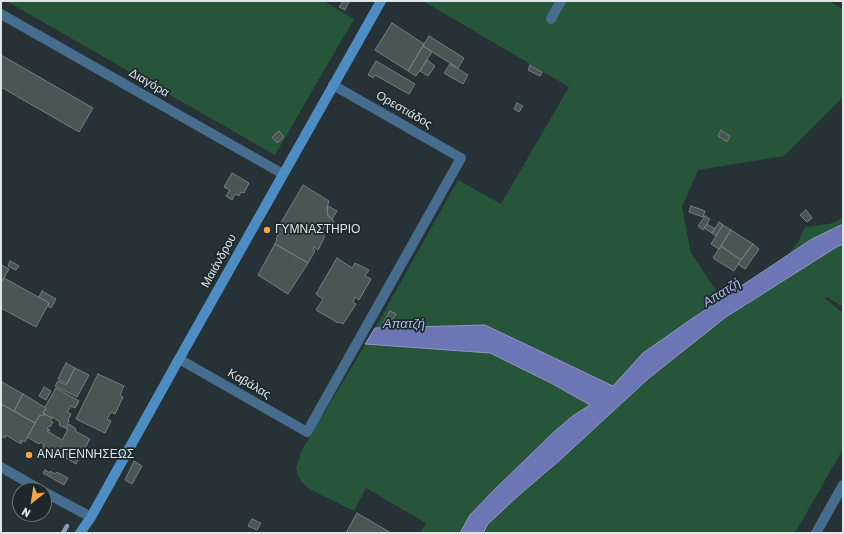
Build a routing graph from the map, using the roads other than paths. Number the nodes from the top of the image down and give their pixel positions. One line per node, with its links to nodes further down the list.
1 (380, 1): 5 (main road, Μαιάνδρου)
2 (561, 1): 4 (street)
3 (1, 14): 6 (street, Διαγόρα)
4 (551, 19)
5 (333, 85): 6 (main road, Μαιάνδρου); 8 (street, Ορεστιάδος)
6 (283, 174): 7 (main road, Μαιάνδρου)
7 (179, 359): 8 (street, Καβάλας); 13 (main road, Μαιάνδρου)
8 (307, 432)
9 (1, 467): 10 (street)
10 (27, 482)
11 (843, 485): 15 (street)
12 (52, 496): 13 (street)
13 (91, 517): 14 (main road, Μαιάνδρου)
14 (80, 533)
15 (816, 533)

